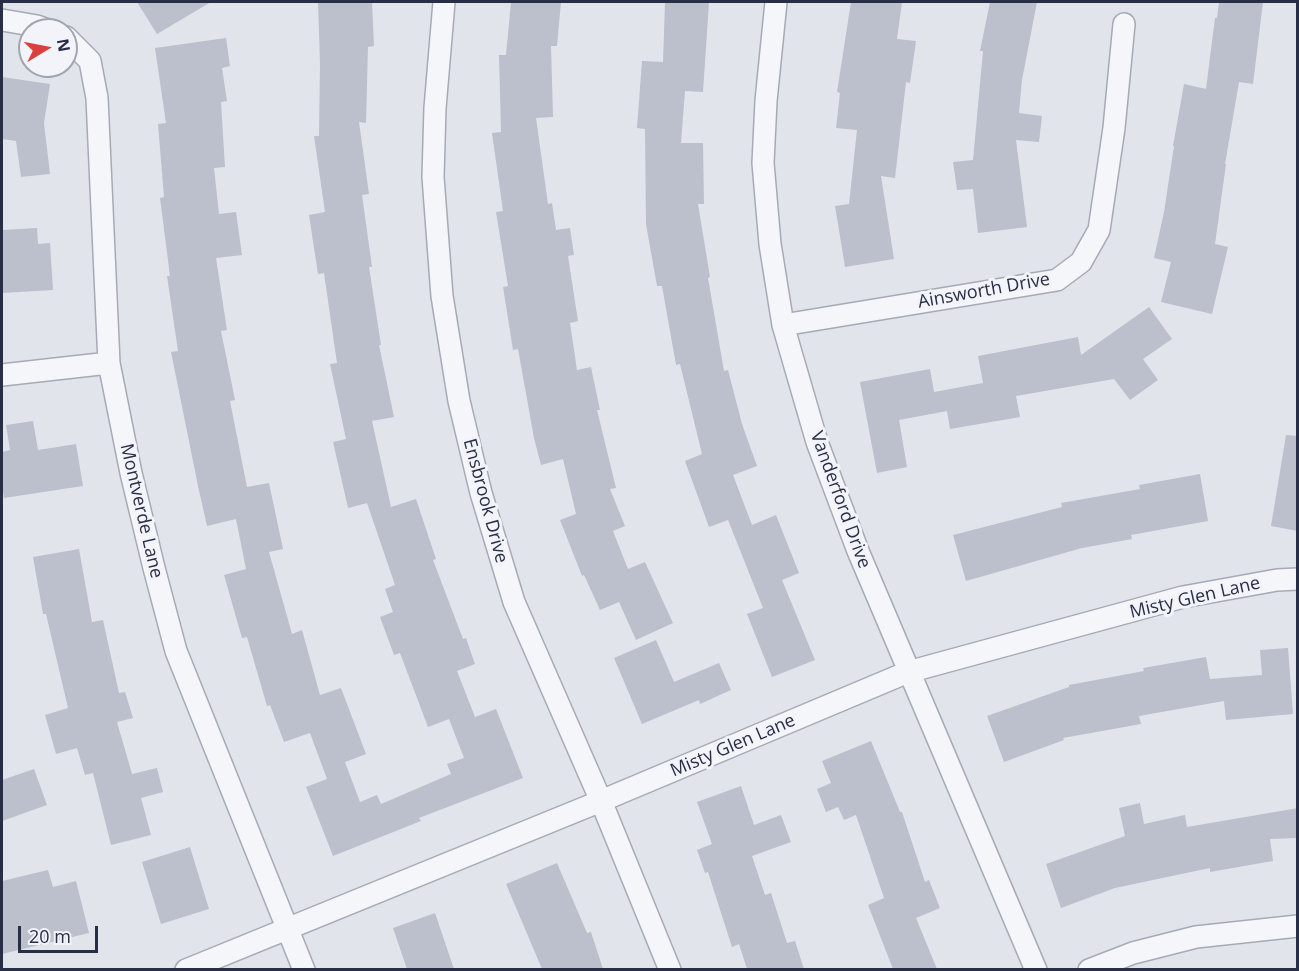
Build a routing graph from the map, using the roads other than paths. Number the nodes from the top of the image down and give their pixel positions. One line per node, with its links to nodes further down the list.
1 (444, 2): 12 (street, Ensbrook Drive)
2 (776, 2): 7 (street, Vanderford Drive)
3 (2, 20): 4 (street)
4 (18, 23)
5 (1124, 24): 7 (street, Ainsworth Drive)
6 (78, 49): 8 (street, Montverde Lane)
7 (783, 325): 11 (street, Vanderford Drive)
8 (109, 363): 9 (street); 14 (street, Montverde Lane)
9 (2, 375)
10 (1298, 579): 11 (street, Misty Glen Lane)
11 (908, 672): 12 (street, Misty Glen Lane); 18 (street, Vanderford Drive)
12 (602, 801): 14 (street, Misty Glen Lane); 17 (street, Ensbrook Drive)
13 (1298, 926): 19 (street)
14 (287, 929): 15 (street, Misty Glen Lane); 16 (street, Montverde Lane)
15 (186, 969)
16 (304, 969)
17 (670, 969)
18 (1036, 969)
19 (1089, 969)

